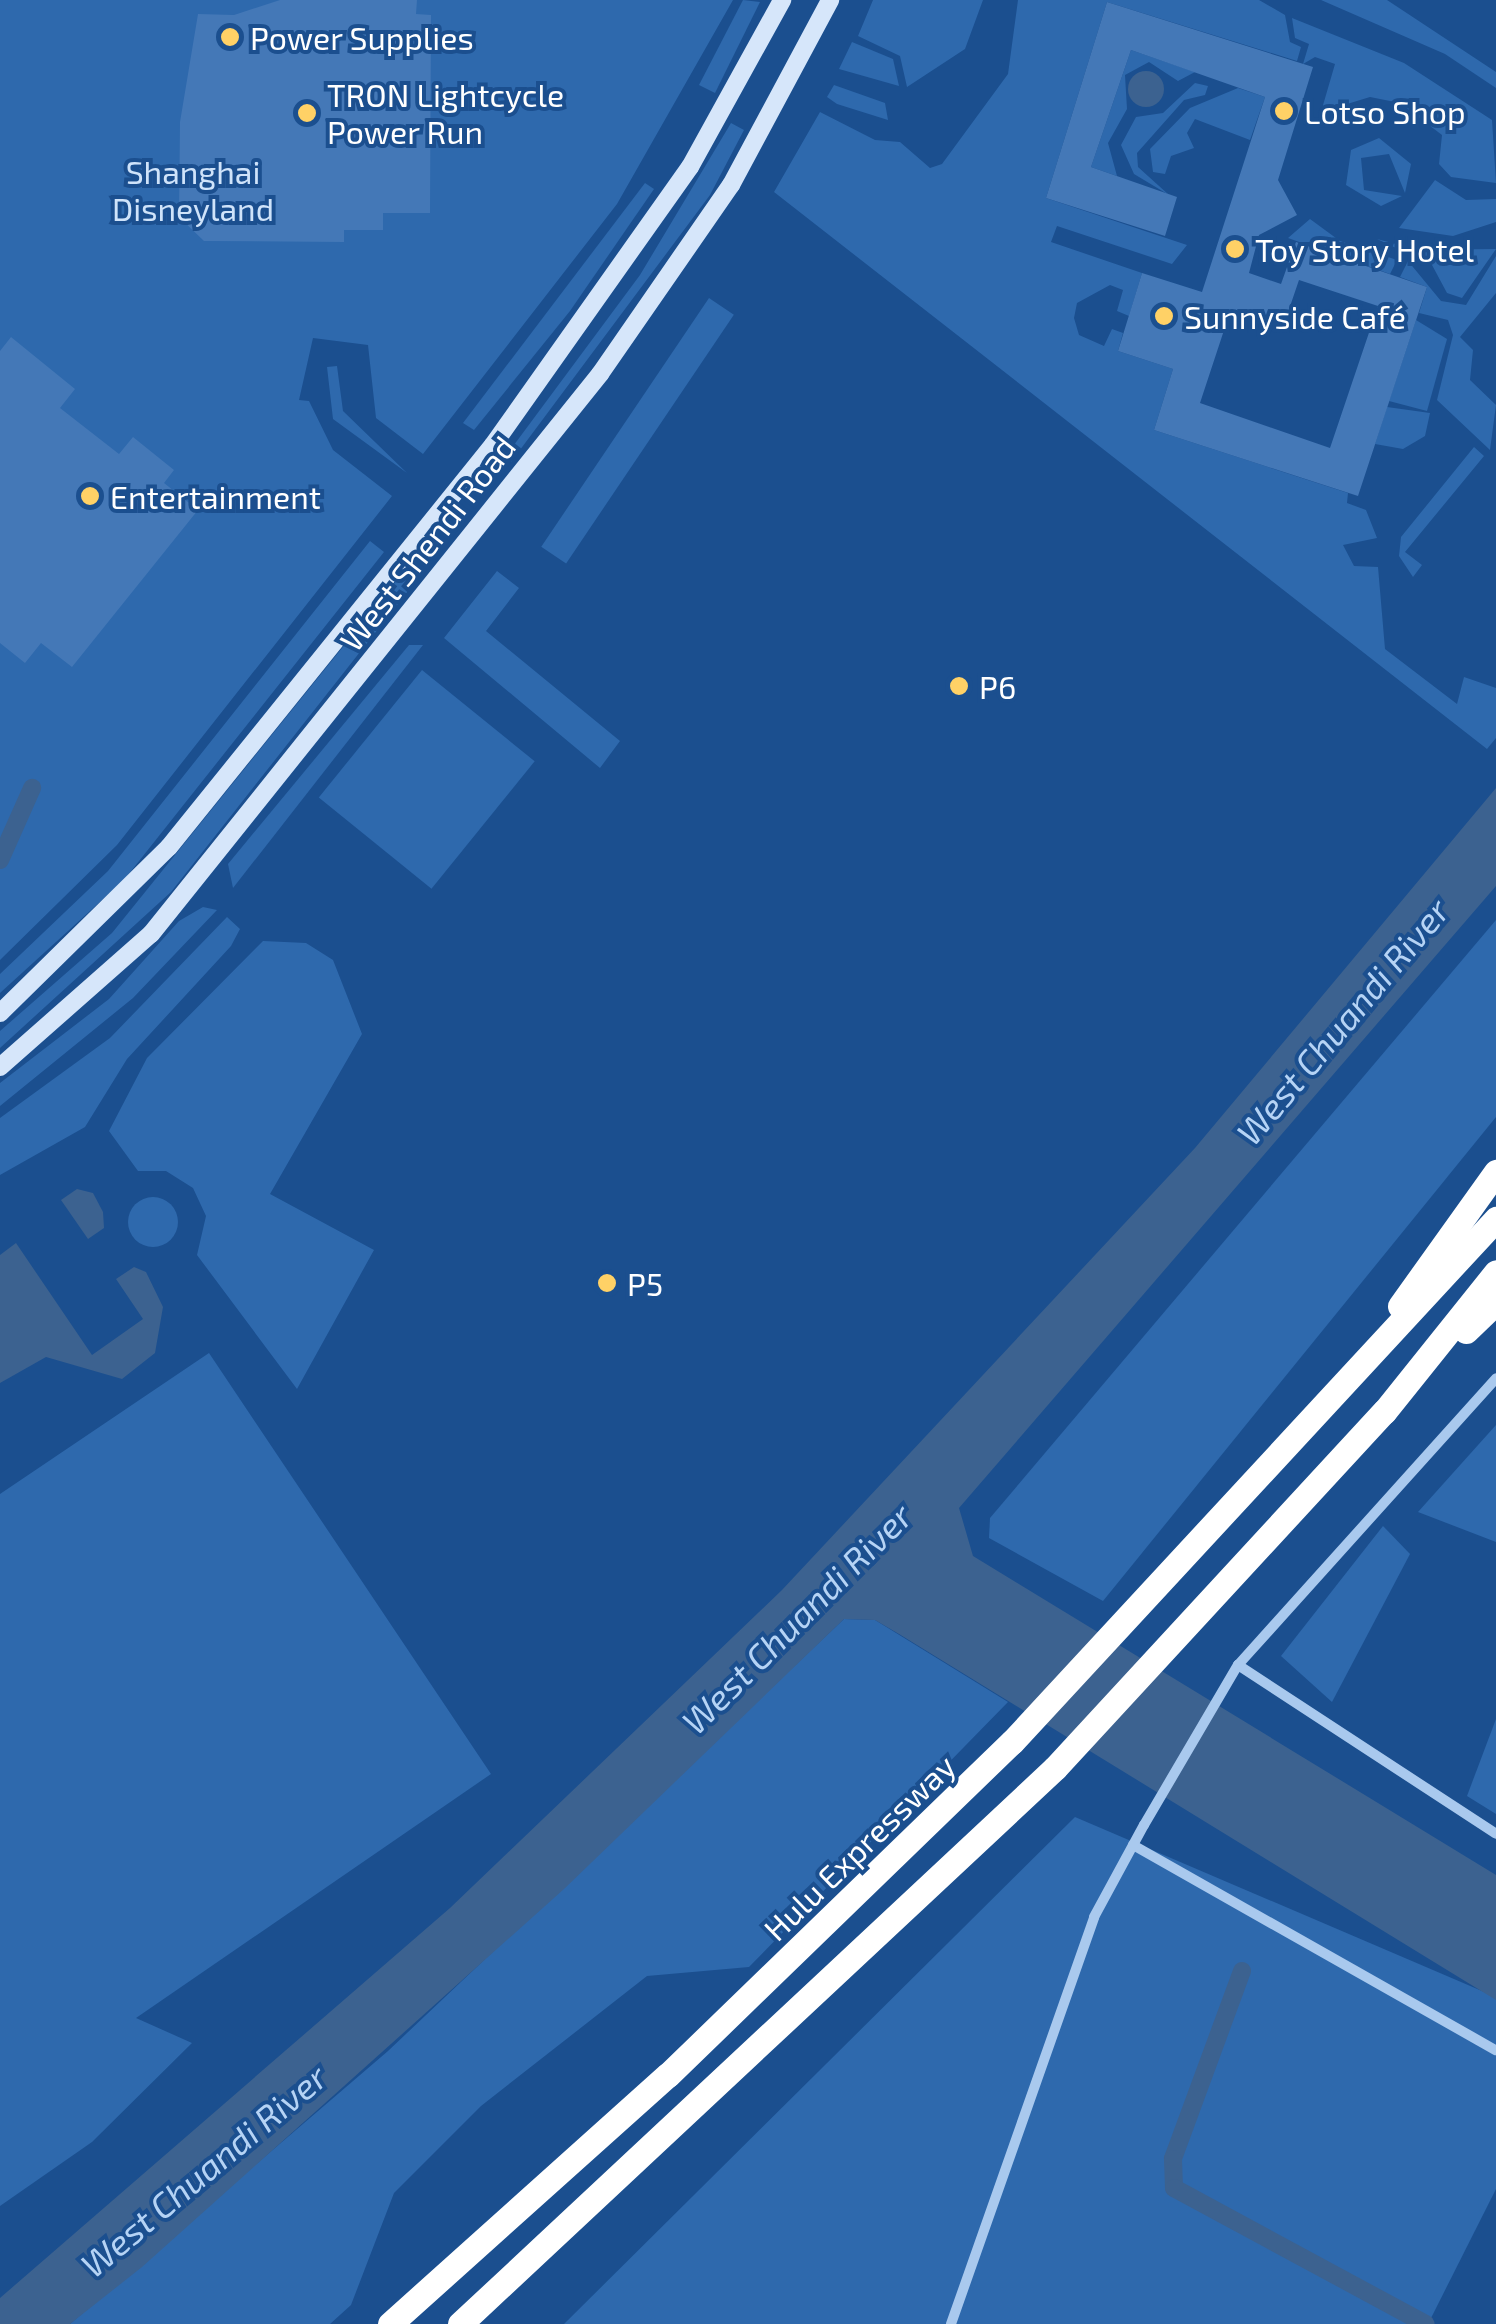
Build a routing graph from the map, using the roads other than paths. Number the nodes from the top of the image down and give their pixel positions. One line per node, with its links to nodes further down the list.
1 (782, 0): 3 (street, West Shendi Road)
2 (830, 0): 4 (street, West Shendi Road)
3 (0, 1012)
4 (0, 1066)
5 (1496, 1172): 10 (highway, Hulu Expressway)
6 (1496, 1219): 10 (highway, Hulu Expressway)
7 (1496, 1272): 11 (highway)
8 (1496, 1302): 11 (highway)
9 (1496, 1378): 12 (street)
10 (1343, 1384): 16 (highway, Hulu Expressway)
11 (1384, 1412): 17 (highway)
12 (1238, 1665): 13 (street); 14 (street)
13 (1496, 1834)
14 (1133, 1845): 15 (street); 18 (street)
15 (1496, 2050)
16 (390, 2324)
17 (460, 2324)
18 (951, 2324)

